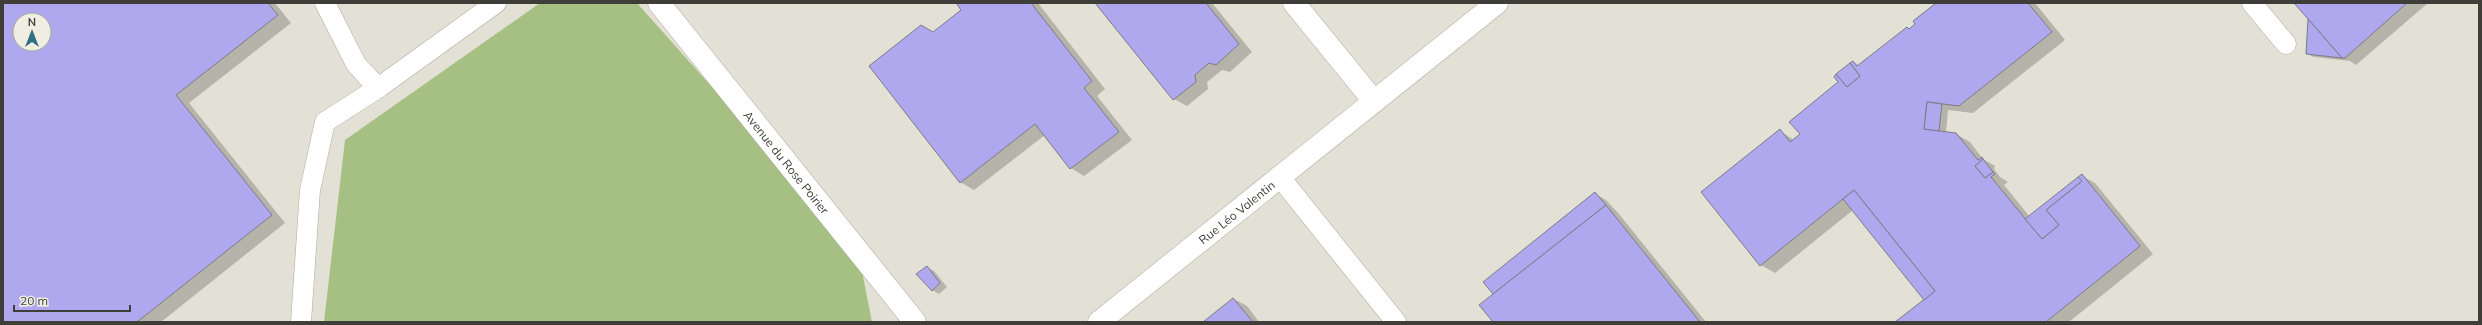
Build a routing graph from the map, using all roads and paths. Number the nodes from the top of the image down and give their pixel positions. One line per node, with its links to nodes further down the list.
1 (325, 3): 8 (lane)
2 (496, 3): 8 (lane)
3 (659, 3): 12 (street, Avenue du Rose Poirier)
4 (1294, 3): 9 (street)
5 (1497, 3): 9 (street, Rue Léo Valentin)
6 (2252, 3): 7 (lane)
7 (2286, 44)
8 (378, 88): 11 (lane)
9 (1373, 100): 10 (street, Rue Léo Valentin)
10 (1279, 176): 13 (street, Rue Léo Valentin); 14 (lane)
11 (301, 322)
12 (915, 322)
13 (1099, 322)
14 (1396, 322)

